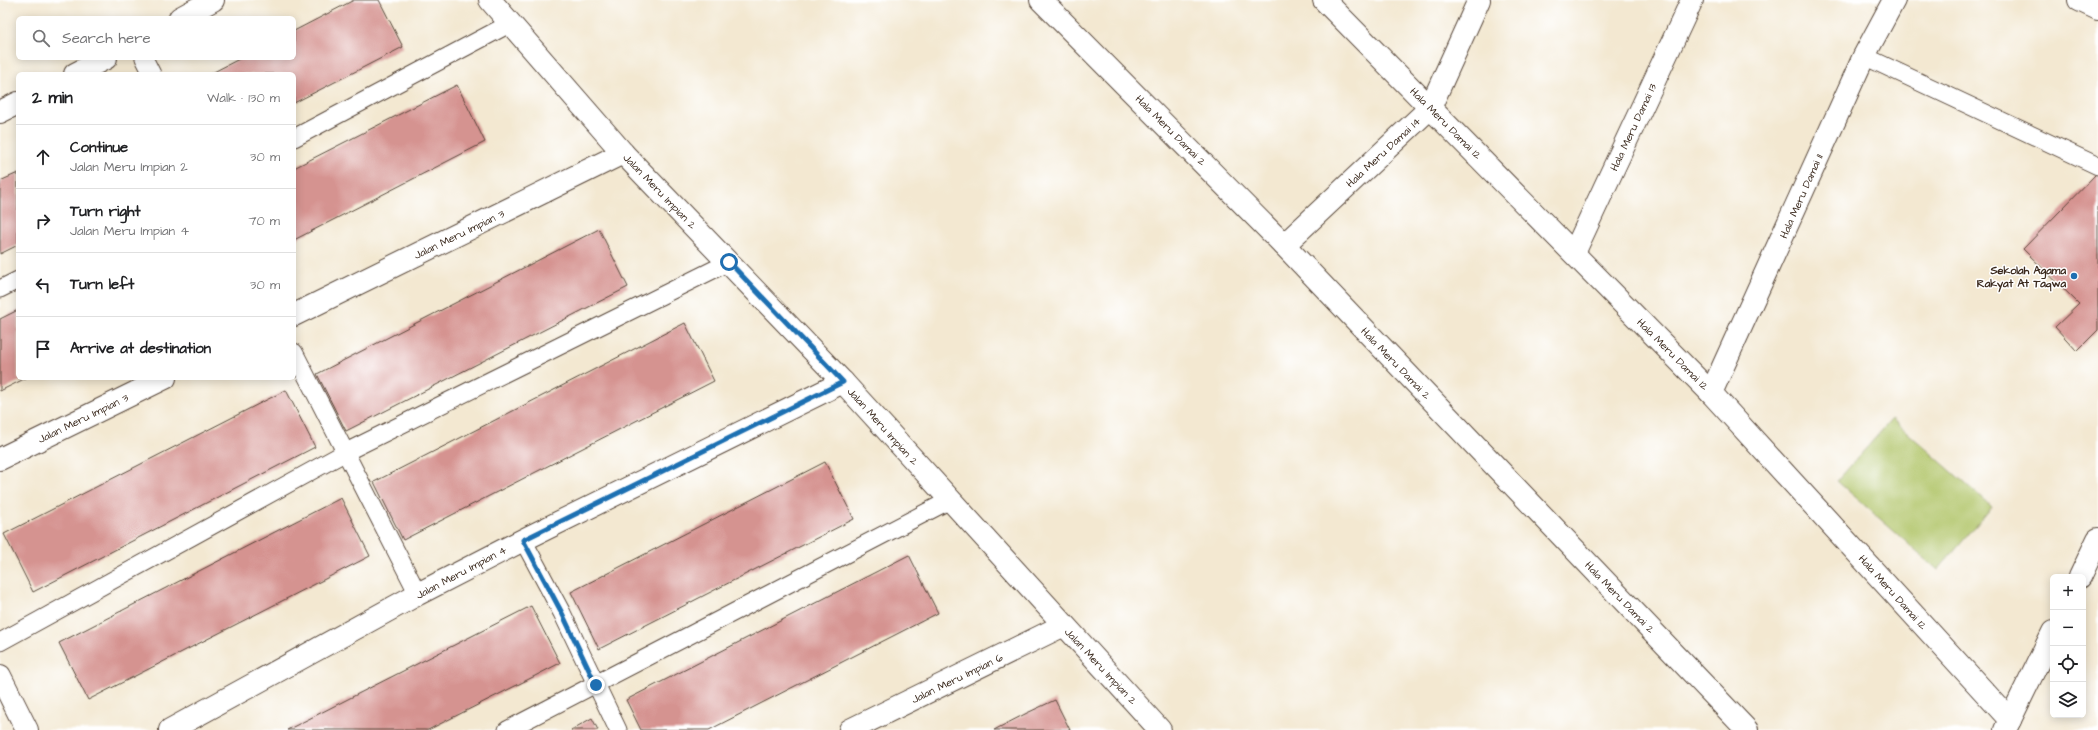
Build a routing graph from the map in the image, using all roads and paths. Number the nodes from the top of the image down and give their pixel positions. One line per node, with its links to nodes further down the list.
1 (213, 0): 8 (street)
2 (490, 0): 9 (street, Jalan Meru Impian 2)
3 (1041, 0): 21 (street, Hala Meru Damai 2)
4 (1324, 0): 16 (street, Hala Meru Damai 12)
5 (1479, 0): 16 (street, Hala Meru Damai 14)
6 (1692, 0): 22 (street, Hala Meru Damai 13)
7 (1894, 0): 10 (street, Hala Meru Damai 11)
8 (184, 16)
9 (511, 23): 18 (lane); 19 (street, Jalan Meru Impian 2)
10 (1864, 56): 20 (lane); 30 (street, Hala Meru Damai 11)
11 (102, 60): 13 (street)
12 (145, 60): 14 (lane)
13 (78, 72)
14 (151, 72)
15 (16, 104): 17 (street)
16 (1430, 108): 21 (street, Hala Meru Damai 14); 22 (street, Hala Meru Damai 12)
17 (0, 112)
18 (296, 137)
19 (623, 153): 23 (street, Jalan Meru Impian 2); 26 (street, Jalan Meru Impian 3)
20 (2098, 166)
21 (1284, 245): 50 (street, Hala Meru Damai 2)
22 (1574, 253): 30 (street, Hala Meru Damai 12)
23 (729, 262): 29 (street, Jalan Meru Impian 2); 31 (lane)
24 (16, 281): 25 (lane)
25 (0, 289)
26 (296, 314)
27 (296, 356): 31 (lane)
28 (161, 380): 32 (street, Jalan Meru Impian 3)
29 (843, 382): 33 (street, Jalan Meru Impian 2); 35 (street, Jalan Meru Impian 4)
30 (1711, 393): 43 (street, Hala Meru Damai 12)
31 (346, 452): 37 (lane); 40 (lane)
32 (0, 459)
33 (950, 500): 38 (street, Jalan Meru Impian 2); 42 (lane)
34 (2098, 539): 36 (street)
35 (523, 540): 37 (street, Jalan Meru Impian 4); 42 (lane)
36 (2081, 574)
37 (418, 594): 45 (street, Jalan Meru Impian 4)
38 (1064, 625): 48 (street, Jalan Meru Impian 6); 49 (street, Jalan Meru Impian 2)
39 (2050, 638): 43 (street)
40 (0, 642)
41 (0, 676): 44 (street)
42 (596, 685): 46 (lane); 47 (lane)
43 (2008, 725)
44 (27, 730)
45 (170, 730)
46 (507, 730)
47 (618, 730)
48 (850, 730)
49 (1160, 730)
50 (1746, 730)

